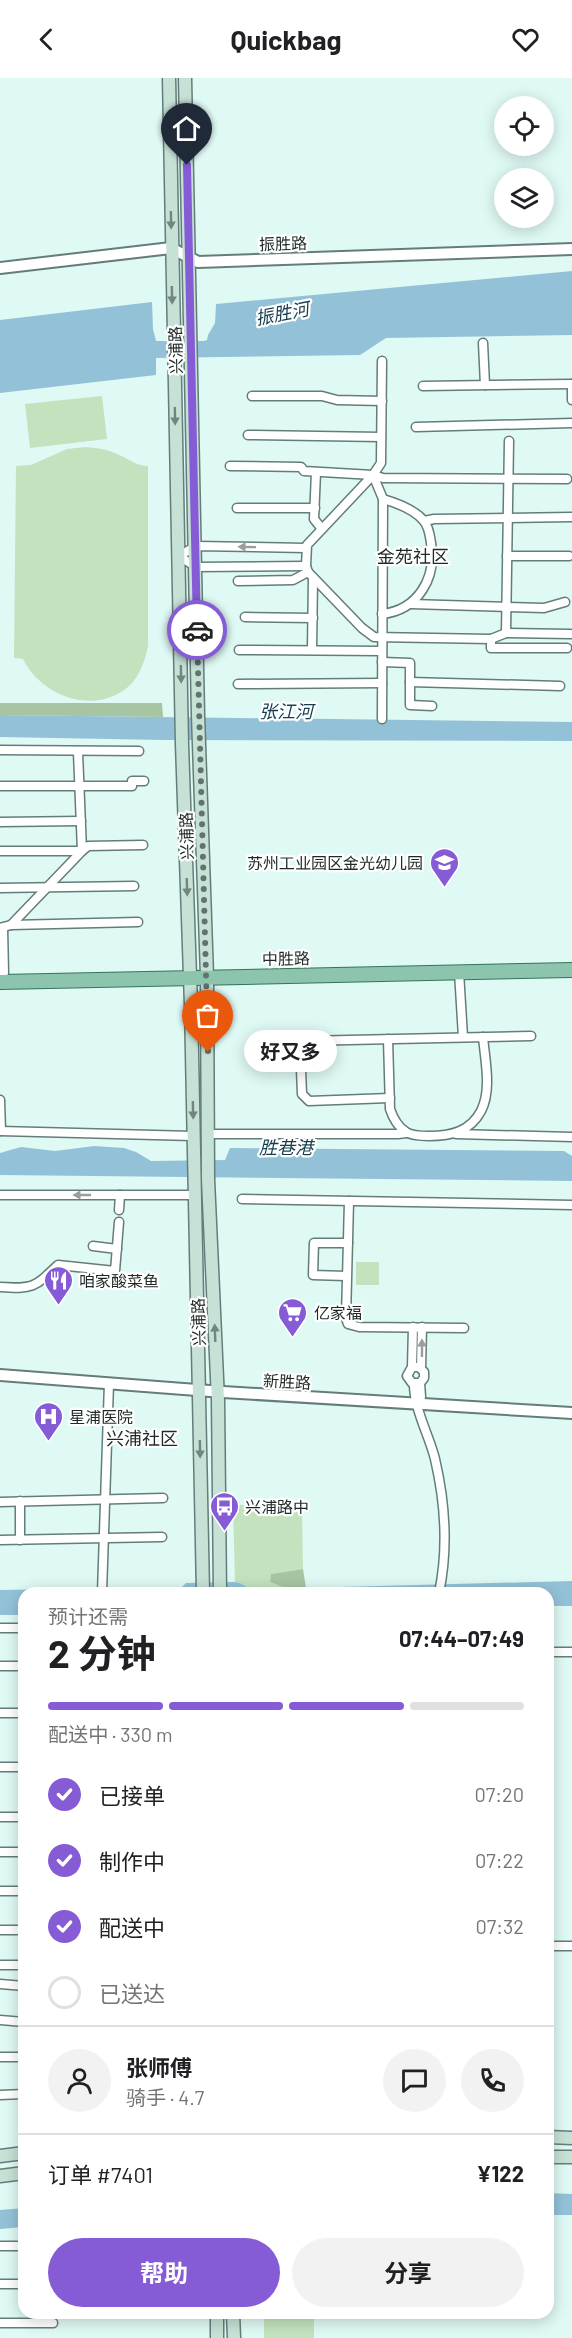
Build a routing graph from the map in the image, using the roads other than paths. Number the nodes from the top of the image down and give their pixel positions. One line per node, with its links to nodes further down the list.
1 (169, 78): 3 (main road, 兴浦路, one-way to 3)
2 (185, 78): 5 (main road, 兴浦路)
3 (171, 248): 5 (street, 振胜路); 6 (street); 34 (main road, 兴浦路, one-way to 34)
4 (572, 249): 5 (street, 振胜路)
5 (188, 258): 32 (main road, 兴浦路)
6 (0, 268)
7 (483, 343): 10 (street)
8 (382, 361): 13 (street)
9 (572, 384): 10 (street); 14 (street)
10 (484, 385): 11 (street)
11 (423, 386)
12 (252, 396): 13 (street)
13 (382, 400): 18 (street)
14 (572, 400)
15 (572, 423): 16 (street)
16 (416, 427)
17 (248, 435): 18 (street)
18 (381, 437): 22 (street)
19 (509, 441): 23 (street)
20 (230, 466): 21 (street)
21 (316, 472): 22 (street); 27 (street)
22 (373, 475): 23 (street); 25 (street); 31 (street)
23 (508, 479): 24 (street); 28 (street)
24 (567, 480)
25 (383, 499): 30 (street); 43 (street)
26 (237, 508): 27 (street)
27 (315, 508): 31 (street)
28 (507, 516): 29 (street); 30 (street); 35 (street)
29 (571, 517)
30 (424, 521): 41 (street)
31 (322, 529): 33 (street)
32 (196, 546): 33 (street, one-way to 32); 34 (street); 37 (main road, 兴浦路)
33 (306, 548): 38 (street)
34 (179, 556): 37 (street); 79 (main road, 兴浦路, one-way to 79)
35 (507, 556): 36 (street); 42 (street)
36 (569, 556)
37 (196, 567): 38 (street); 80 (main road, 兴浦路)
38 (309, 572): 39 (street); 45 (street); 48 (street)
39 (238, 581)
40 (565, 602): 42 (street)
41 (411, 604): 42 (street); 43 (street)
42 (506, 607): 46 (street)
43 (382, 614): 48 (street)
44 (244, 617): 45 (street)
45 (312, 618): 52 (street)
46 (506, 633): 47 (street); 49 (street)
47 (570, 634)
48 (382, 638): 49 (street); 53 (street)
49 (491, 639): 50 (street)
50 (567, 648)
51 (239, 650): 52 (street)
52 (312, 650): 53 (street)
53 (382, 651): 54 (street)
54 (382, 662): 55 (street); 56 (street)
55 (410, 682): 58 (street); 59 (street)
56 (382, 683): 57 (street); 60 (street)
57 (238, 684)
58 (560, 686)
59 (432, 706)
60 (382, 718)
61 (0, 750): 63 (street)
62 (140, 751): 63 (street)
63 (78, 752): 66 (street)
64 (144, 781): 66 (street)
65 (0, 786): 66 (street)
66 (80, 786): 67 (street)
67 (81, 821): 68 (street); 71 (street)
68 (0, 822)
69 (142, 845): 71 (street)
70 (0, 851): 71 (street)
71 (82, 851): 74 (street)
72 (134, 886): 74 (street)
73 (0, 888): 74 (street)
74 (46, 888): 76 (street)
75 (138, 922): 76 (street)
76 (4, 927): 82 (street)
77 (572, 962): 80 (main road, 中胜路)
78 (572, 970): 81 (main road, 中胜路)
79 (190, 972): 80 (main road, 中胜路); 82 (main road, 中胜路); 93 (main road, 兴浦路, one-way to 93)
80 (207, 972): 81 (main road, 中胜路); 91 (main road, 兴浦路)
81 (459, 972): 84 (street)
82 (1, 976)
83 (531, 1036): 85 (street)
84 (463, 1037): 85 (street); 86 (street)
85 (483, 1037): 92 (street)
86 (388, 1039): 87 (street); 87 (street)
87 (390, 1098): 90 (street)
88 (0, 1100): 89 (street)
89 (1, 1131): 93 (street)
90 (406, 1132): 91 (street); 92 (street)
91 (208, 1134): 115 (main road, 兴浦路, one-way to 91)
92 (456, 1134): 94 (street)
93 (193, 1136): 97 (main road, 兴浦路)
94 (572, 1137)
95 (0, 1195): 96 (street, one-way to 95)
96 (120, 1195): 97 (street); 101 (street)
97 (194, 1195): 114 (main road, 兴浦路)
98 (242, 1199): 99 (street)
99 (350, 1201): 100 (street); 103 (street)
100 (572, 1205)
101 (119, 1210)
102 (118, 1222): 105 (street)
103 (348, 1243): 106 (street); 106 (street)
104 (93, 1246): 105 (street)
105 (117, 1249): 107 (street)
106 (346, 1276): 108 (street)
107 (0, 1287)
108 (417, 1327): 109 (street); 110 (street)
109 (464, 1328)
110 (417, 1368): 113 (street); 113 (street)
111 (0, 1375): 112 (street, 新胜路)
112 (109, 1383): 114 (street, 新胜路); 119 (street)
113 (417, 1383): 116 (street)
114 (198, 1390): 115 (street, 新胜路); 127 (main road, 兴浦路, one-way to 127)
115 (217, 1392): 116 (street, 新胜路); 128 (main road, 兴浦路)
116 (418, 1404): 117 (street, 新胜路); 129 (street)
117 (572, 1413)
118 (164, 1498): 119 (street)
119 (105, 1499): 121 (street); 123 (street)
120 (0, 1502): 121 (street)
121 (20, 1502): 125 (street)
122 (162, 1537): 123 (street)
123 (104, 1538): 125 (street); 126 (street)
124 (0, 1540): 125 (street)
125 (20, 1540)
126 (102, 1587)
127 (202, 1587)
128 (220, 1587)
129 (440, 1587)
130 (0, 1628): 131 (street)
131 (18, 1628)
132 (554, 1652): 133 (street)
133 (572, 1652)
134 (0, 1666): 135 (street)
135 (18, 1666)
136 (0, 1713): 137 (street)
137 (18, 1713)
138 (0, 1767): 139 (street)
139 (18, 1767)
140 (18, 1816): 141 (street)
141 (0, 1817)
142 (0, 1852): 143 (street)
143 (18, 1852)
144 (0, 1891): 145 (street)
145 (18, 1891)
146 (0, 1930): 147 (street)
147 (18, 1930)
148 (554, 1946): 149 (street)
149 (572, 1946)
150 (0, 1965): 151 (street)
151 (18, 1965)
152 (0, 1984): 153 (street)
153 (18, 1986)
154 (0, 2020): 155 (street)
155 (18, 2022)
156 (0, 2057): 157 (street)
157 (18, 2057)
158 (18, 2094): 159 (street)
159 (0, 2095)
160 (554, 2137): 161 (main road)
161 (572, 2138)
162 (18, 2154): 163 (main road)
163 (0, 2156)
164 (554, 2157): 165 (main road)
165 (572, 2157)
166 (18, 2174): 167 (main road)
167 (0, 2176)
168 (0, 2246): 169 (street)
169 (18, 2246)
170 (0, 2284): 171 (street)
171 (18, 2284)
172 (217, 2319): 176 (main road)
173 (233, 2319): 177 (main road)
174 (53, 2322): 175 (street)
175 (0, 2323)
176 (217, 2338)
177 (234, 2338)

